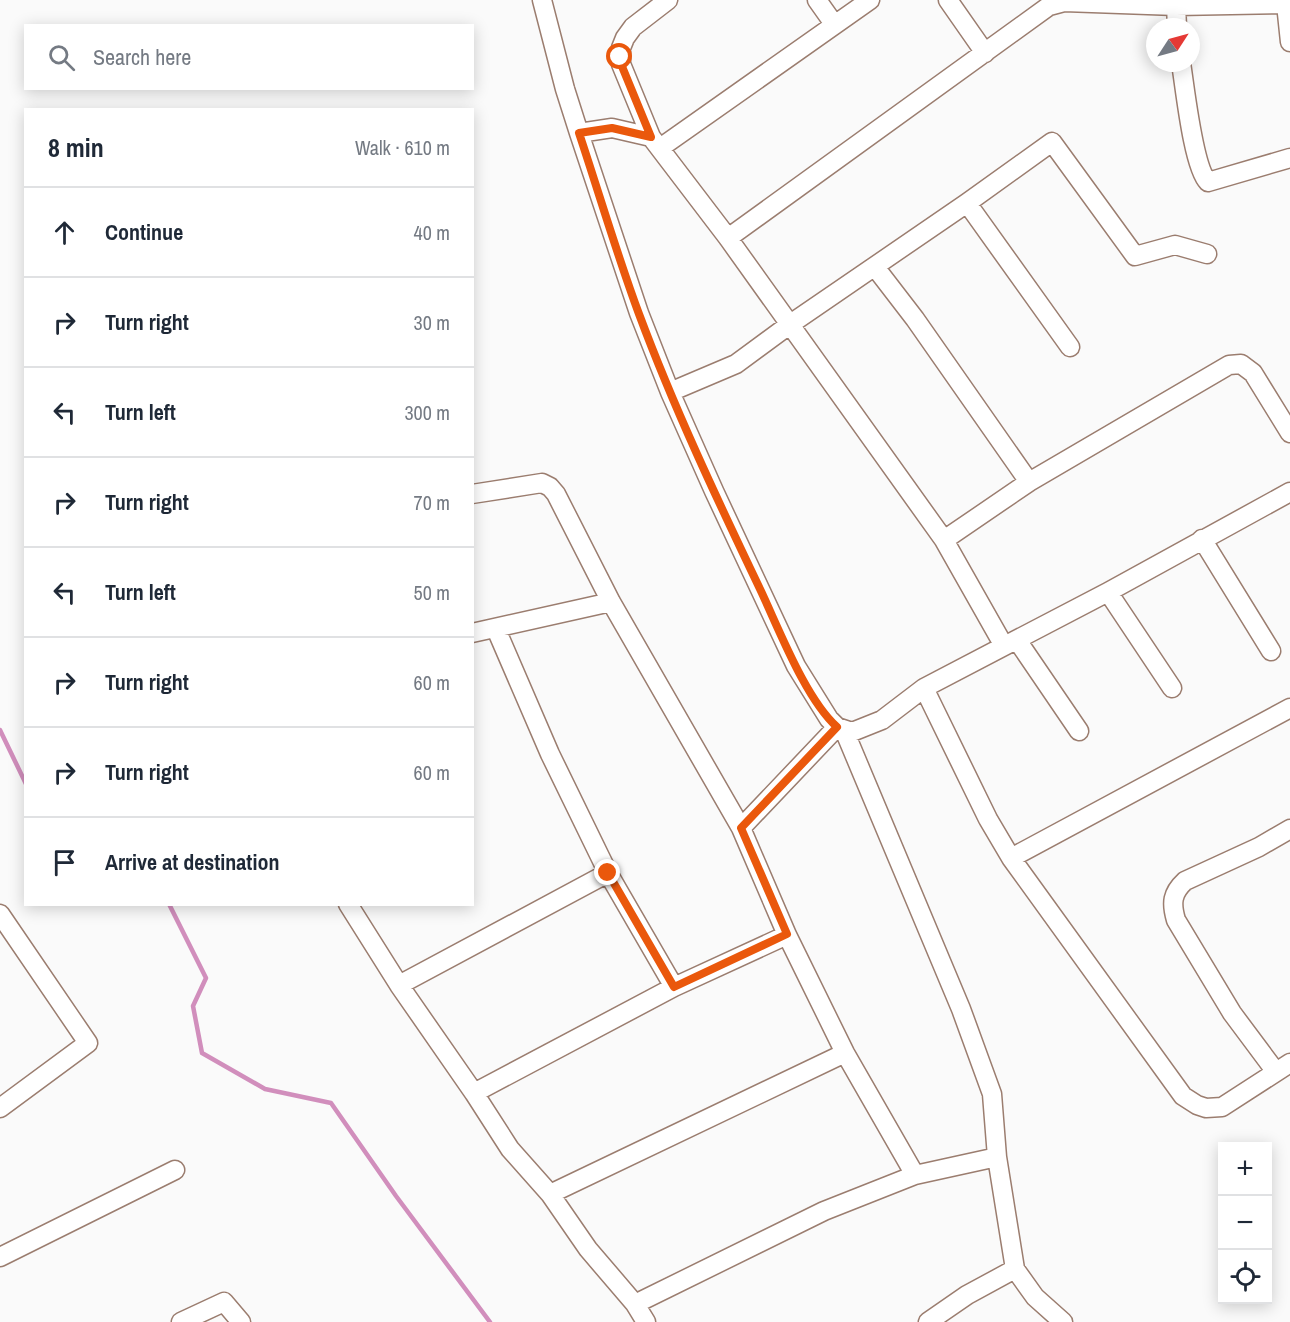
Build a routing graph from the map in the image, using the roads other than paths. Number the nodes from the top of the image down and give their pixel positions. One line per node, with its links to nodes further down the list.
1 (542, 0): 13 (street)
2 (668, 0): 14 (street)
3 (817, 0): 9 (street)
4 (870, 0): 9 (street)
5 (948, 0): 11 (street)
6 (1288, 4): 7 (street); 10 (street)
7 (1176, 6): 8 (street); 11 (street)
8 (1177, 18)
9 (834, 24): 14 (street)
10 (1290, 42)
11 (985, 53): 17 (street)
12 (1182, 72): 15 (street)
13 (579, 133): 14 (street); 22 (street)
14 (656, 143): 17 (street)
15 (1290, 158)
16 (967, 203): 18 (street); 19 (street); 21 (street)
17 (728, 238): 20 (street)
18 (1207, 254)
19 (875, 267): 20 (street); 24 (street)
20 (789, 325): 22 (street); 28 (street)
21 (1070, 347)
22 (670, 392): 38 (street)
23 (1290, 433): 24 (street)
24 (1029, 482): 28 (street)
25 (1290, 492): 27 (street)
26 (474, 494): 30 (street)
27 (1202, 539): 29 (street); 34 (street)
28 (944, 540): 33 (street)
29 (1108, 592): 33 (street); 36 (street)
30 (612, 602): 31 (street); 40 (street)
31 (496, 630): 32 (street); 43 (street)
32 (474, 633)
33 (1010, 643): 35 (street); 39 (street)
34 (1271, 651)
35 (924, 688): 38 (street); 42 (street)
36 (1172, 688)
37 (1290, 708): 42 (street)
38 (841, 728): 40 (street); 53 (street)
39 (1079, 730)
40 (741, 828): 46 (street)
41 (1290, 829): 50 (street)
42 (1011, 858): 50 (street)
43 (608, 873): 47 (street); 48 (street)
44 (349, 906): 47 (street)
45 (0, 914): 52 (street)
46 (787, 934): 48 (street); 49 (street)
47 (399, 985): 51 (street)
48 (674, 987): 51 (street)
49 (845, 1053): 55 (street); 56 (street)
50 (1283, 1068)
51 (474, 1093): 56 (street)
52 (0, 1108)
53 (997, 1157): 55 (street); 58 (street)
54 (175, 1170): 57 (street)
55 (915, 1175): 59 (street)
56 (550, 1194): 59 (street)
57 (0, 1257)
58 (1015, 1269): 63 (street); 64 (street)
59 (635, 1304): 62 (street)
60 (181, 1322): 61 (street)
61 (241, 1322)
62 (646, 1322)
63 (928, 1322)
64 (1063, 1322)

